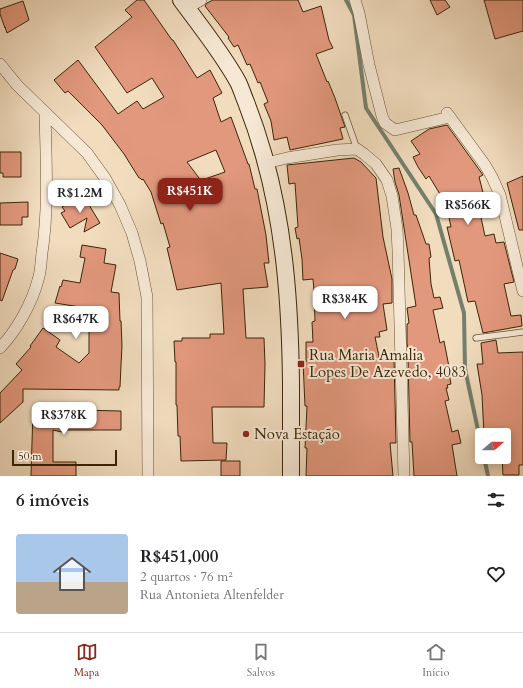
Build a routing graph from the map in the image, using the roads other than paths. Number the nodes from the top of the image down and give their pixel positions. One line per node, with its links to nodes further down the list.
1 (202, 0): 3 (street)
2 (355, 0): 9 (street)
3 (184, 4): 8 (main road)
4 (0, 64): 5 (street)
5 (45, 113): 12 (street); 13 (street)
6 (345, 115): 7 (lane)
7 (357, 149): 8 (street); 15 (street)
8 (266, 163): 14 (main road)
9 (523, 291)
10 (523, 332): 11 (lane)
11 (476, 338)
12 (0, 348)
13 (148, 476)
14 (291, 476)
15 (404, 476)

